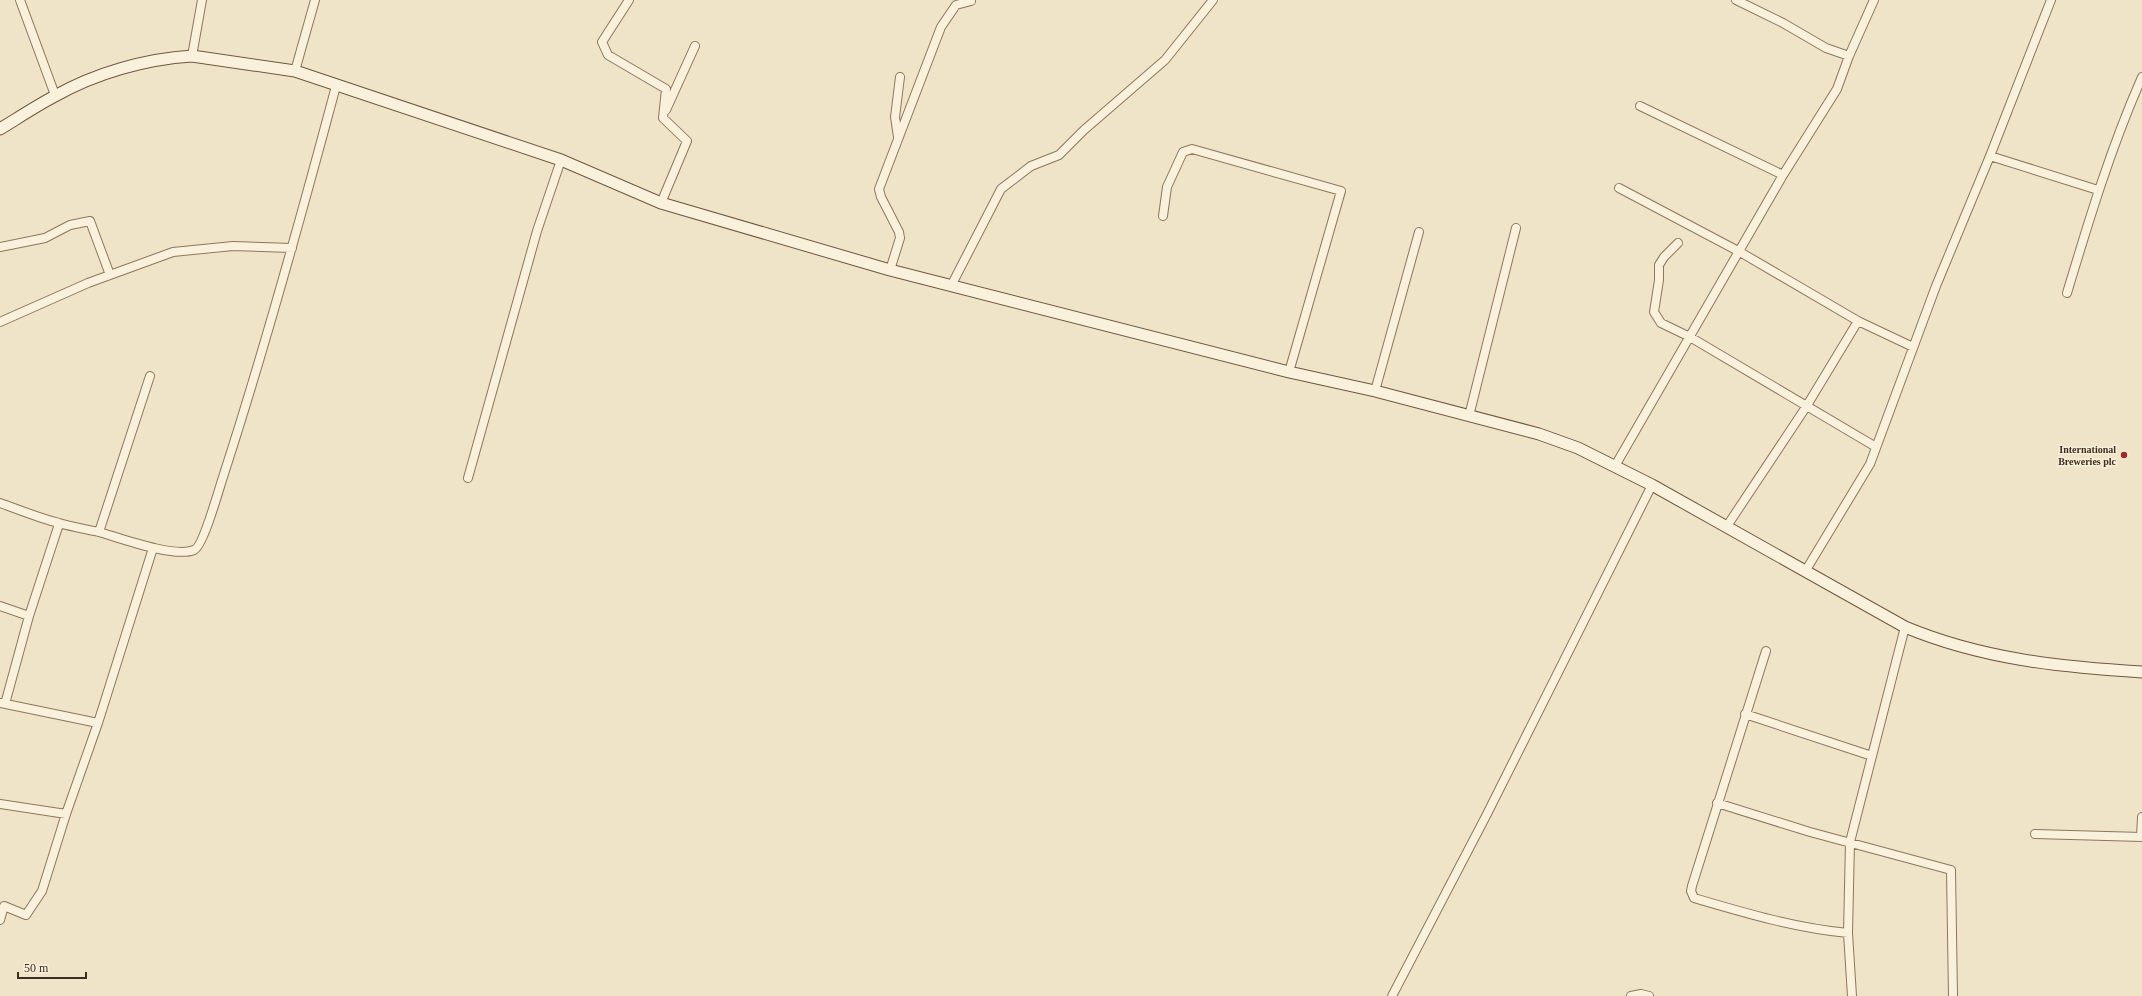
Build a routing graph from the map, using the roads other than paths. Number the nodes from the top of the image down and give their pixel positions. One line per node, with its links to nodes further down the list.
1 (20, 0): 18 (street)
2 (202, 0): 12 (street)
3 (315, 0): 14 (street)
4 (629, 0): 20 (street)
5 (1213, 0): 38 (street)
6 (1736, 0): 13 (street)
7 (1739, 0): 13 (street)
8 (1874, 0): 13 (street)
9 (2051, 0): 23 (street)
10 (971, 1): 22 (street)
11 (696, 46): 20 (street)
12 (192, 56): 14 (main road); 18 (main road)
13 (1849, 56): 25 (street)
14 (295, 71): 17 (main road)
15 (900, 77): 22 (street)
16 (2142, 77): 27 (street)
17 (336, 86): 24 (main road); 34 (street)
18 (55, 95): 21 (main road)
19 (1640, 106): 25 (street)
20 (663, 118): 28 (street)
21 (0, 129)
22 (898, 138): 36 (street)
23 (1990, 156): 27 (street); 43 (street)
24 (561, 160): 28 (main road); 51 (street)
25 (1784, 175): 35 (street)
26 (1620, 188): 35 (street)
27 (2098, 190): 39 (street)
28 (661, 203): 36 (main road)
29 (1163, 216): 44 (street)
30 (1516, 228): 48 (street)
31 (1419, 232): 46 (street)
32 (1678, 243): 42 (street)
33 (0, 247): 37 (street)
34 (292, 248): 37 (street); 57 (street)
35 (1740, 252): 40 (street); 42 (street)
36 (890, 270): 38 (main road)
37 (110, 275): 41 (street)
38 (951, 286): 44 (main road)
39 (2067, 293)
40 (1858, 321): 43 (street); 47 (street)
41 (0, 322)
42 (1690, 337): 47 (street); 50 (street)
43 (1914, 347): 49 (street)
44 (1289, 372): 46 (main road)
45 (150, 376): 56 (street)
46 (1375, 391): 48 (main road)
47 (1806, 407): 49 (street); 55 (street)
48 (1469, 416): 50 (main road)
49 (1876, 447): 58 (street)
50 (1615, 466): 52 (main road)
51 (468, 478)
52 (1652, 485): 55 (main road); 77 (street)
53 (0, 503): 54 (street)
54 (59, 524): 56 (street); 60 (street)
55 (1727, 526): 58 (main road)
56 (99, 532): 57 (street)
57 (153, 548): 66 (street)
58 (1806, 570): 61 (main road)
59 (0, 606): 60 (street)
60 (29, 616): 64 (street)
61 (1905, 627): 63 (main road); 67 (street)
62 (1766, 651): 65 (street)
63 (2142, 672)
64 (3, 703): 66 (street)
65 (1745, 714): 67 (street); 68 (street)
66 (98, 723): 70 (street)
67 (1872, 756): 74 (street)
68 (1716, 803): 74 (street); 76 (street)
69 (0, 804): 70 (street)
70 (66, 814): 75 (street)
71 (2142, 817): 73 (street)
72 (2035, 834): 73 (street)
73 (2141, 837)
74 (1850, 842): 76 (street); 81 (street)
75 (0, 920)
76 (1848, 933): 80 (street)
77 (1392, 996)
78 (1631, 996): 79 (street)
79 (1649, 996)
80 (1852, 996)
81 (1953, 996)

